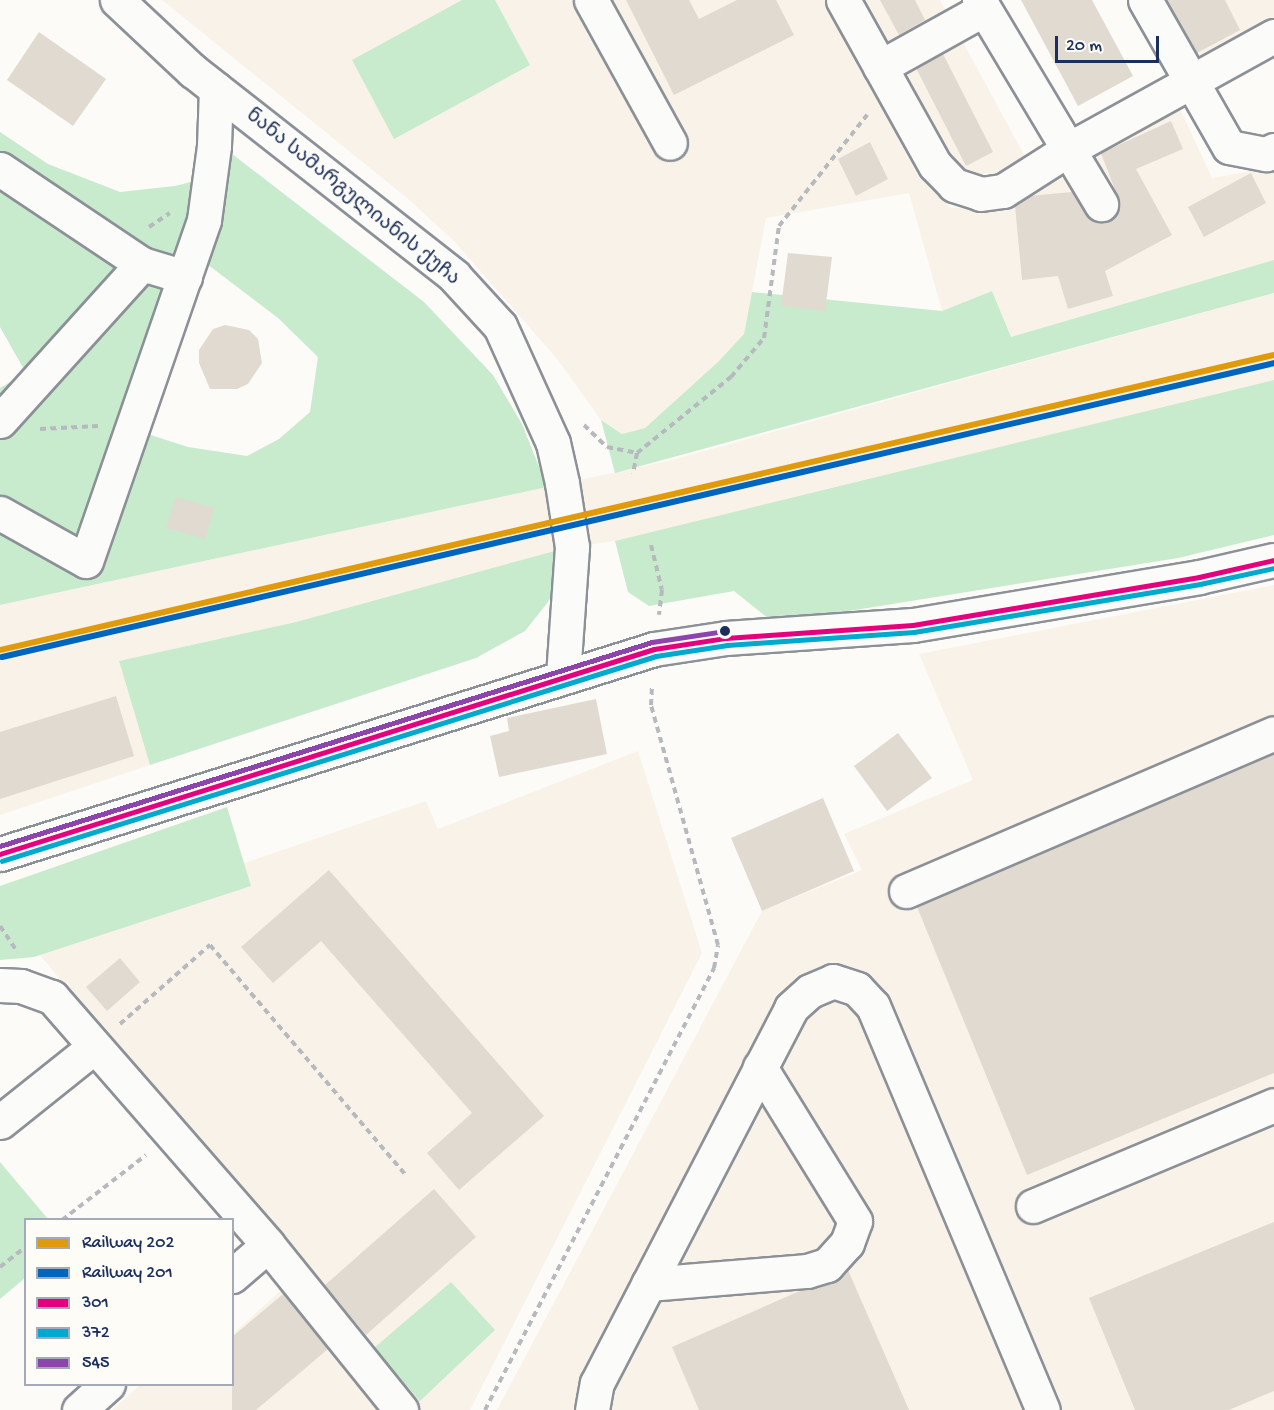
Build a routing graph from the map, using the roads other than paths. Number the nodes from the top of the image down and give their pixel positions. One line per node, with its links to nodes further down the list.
1 (117, 0): 9 (street, ნანა სამარგულიანის ქუჩა)
2 (591, 0): 10 (street)
3 (843, 0): 7 (street)
4 (1145, 0): 8 (street)
5 (982, 5): 7 (street); 11 (street)
6 (1274, 36): 8 (street)
7 (885, 76): 11 (street)
8 (1190, 81): 11 (street); 12 (street)
9 (216, 89): 16 (street); 20 (street, ნანა სამარგულიანის ქუჩა)
10 (670, 143)
11 (1070, 149): 14 (street)
12 (1274, 150)
13 (0, 169): 15 (street)
14 (1101, 204)
15 (142, 264): 16 (street); 17 (street)
16 (184, 277): 18 (street)
17 (0, 421)
18 (0, 513)
19 (1274, 560): 20 (street)
20 (563, 676): 22 (street)
21 (1274, 733): 23 (street)
22 (0, 854)
23 (906, 891)
24 (0, 985): 25 (street)
25 (94, 1047): 28 (street); 30 (street)
26 (760, 1067): 32 (street); 32 (street); 37 (street)
27 (1274, 1105): 29 (street)
28 (0, 1122)
29 (1033, 1206)
30 (268, 1245): 31 (street); 35 (street)
31 (234, 1274)
32 (648, 1284): 36 (street)
33 (106, 1386): 34 (street)
34 (79, 1410)
35 (401, 1410)
36 (592, 1410)
37 (1043, 1410)

